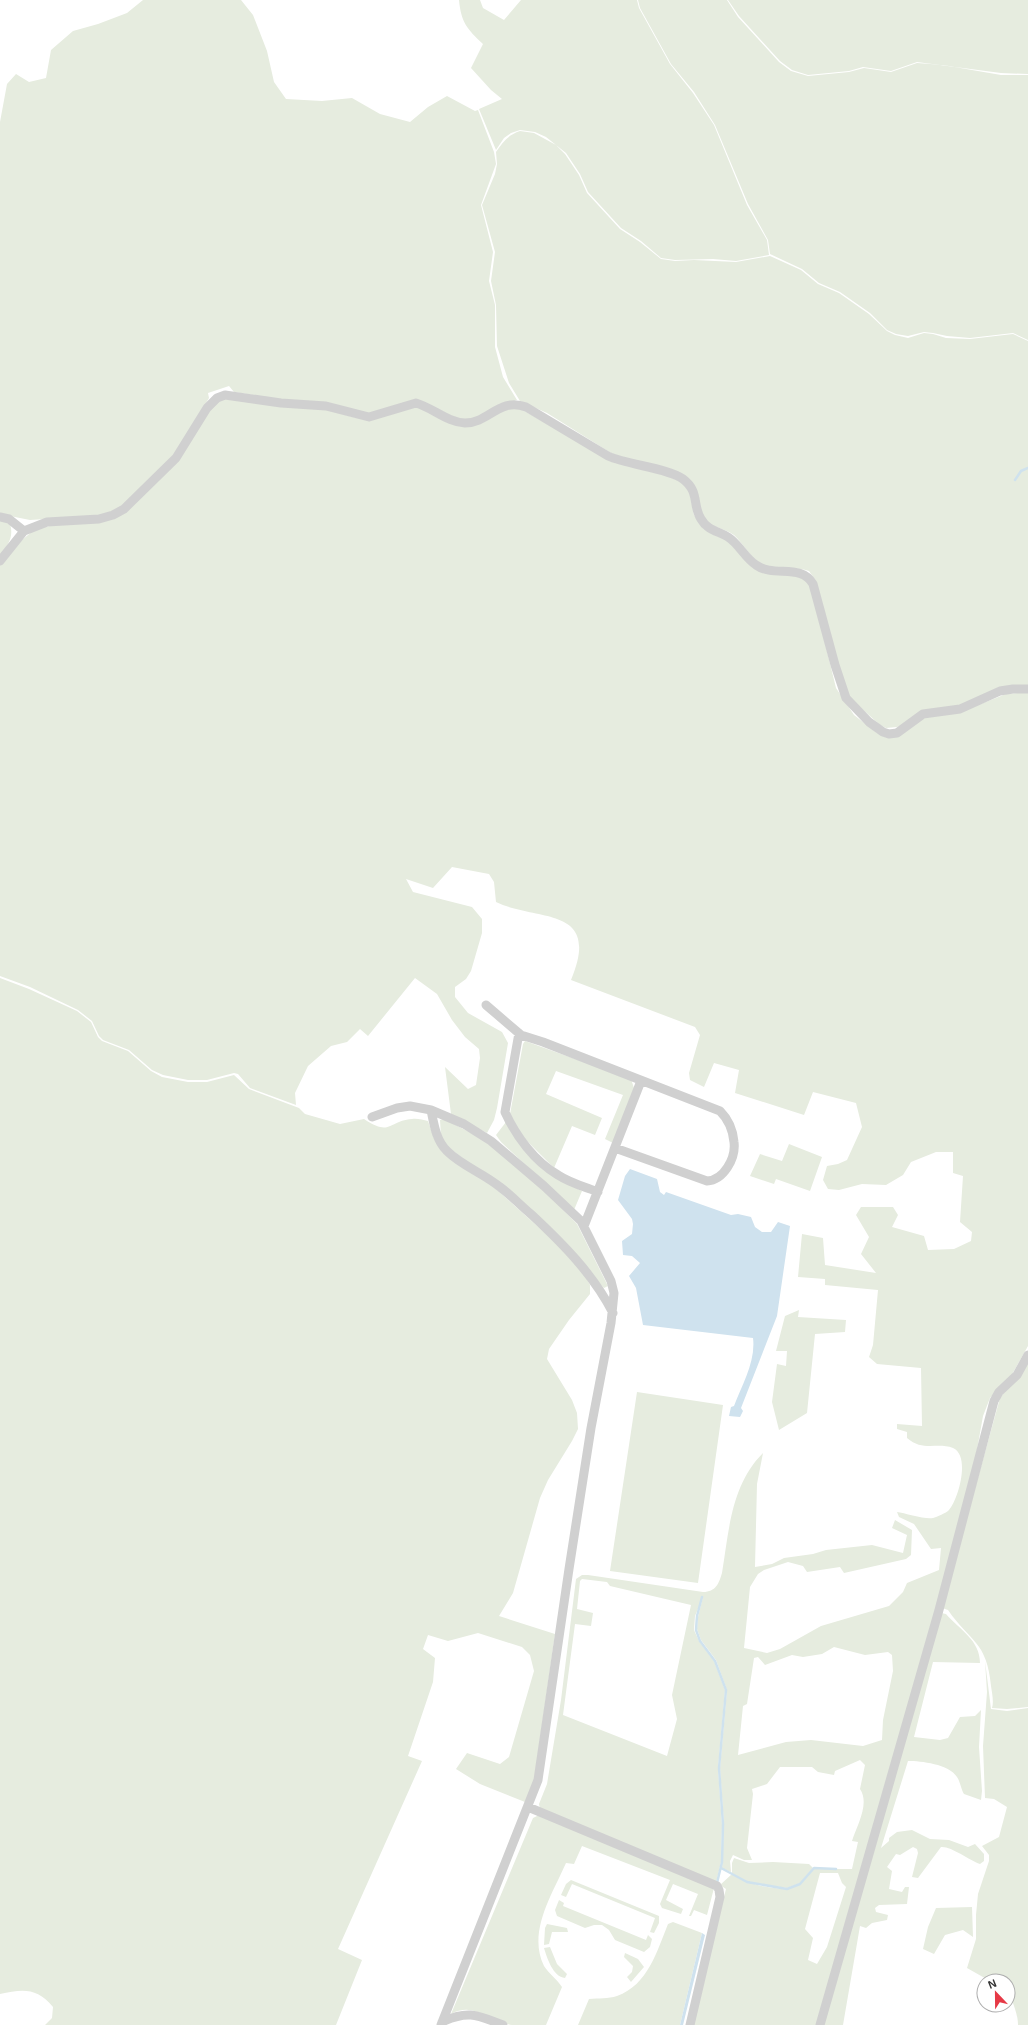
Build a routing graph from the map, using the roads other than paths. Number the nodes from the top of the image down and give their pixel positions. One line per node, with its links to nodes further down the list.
1 (0, 517): 2 (street)
2 (24, 531): 3 (street); 4 (street)
3 (0, 561)
4 (1028, 689)
5 (486, 1005): 6 (street)
6 (519, 1033): 7 (street); 11 (street)
7 (642, 1081): 10 (street); 10 (street)
8 (431, 1110): 9 (street); 12 (street); 13 (street)
9 (372, 1117)
10 (615, 1148): 11 (street)
11 (598, 1192): 12 (street)
12 (584, 1226): 13 (street)
13 (613, 1313): 15 (street)
14 (1028, 1355): 19 (street)
15 (528, 1807): 16 (street); 18 (street)
16 (442, 2023): 17 (street)
17 (503, 2025)
18 (690, 2025)
19 (820, 2025)

